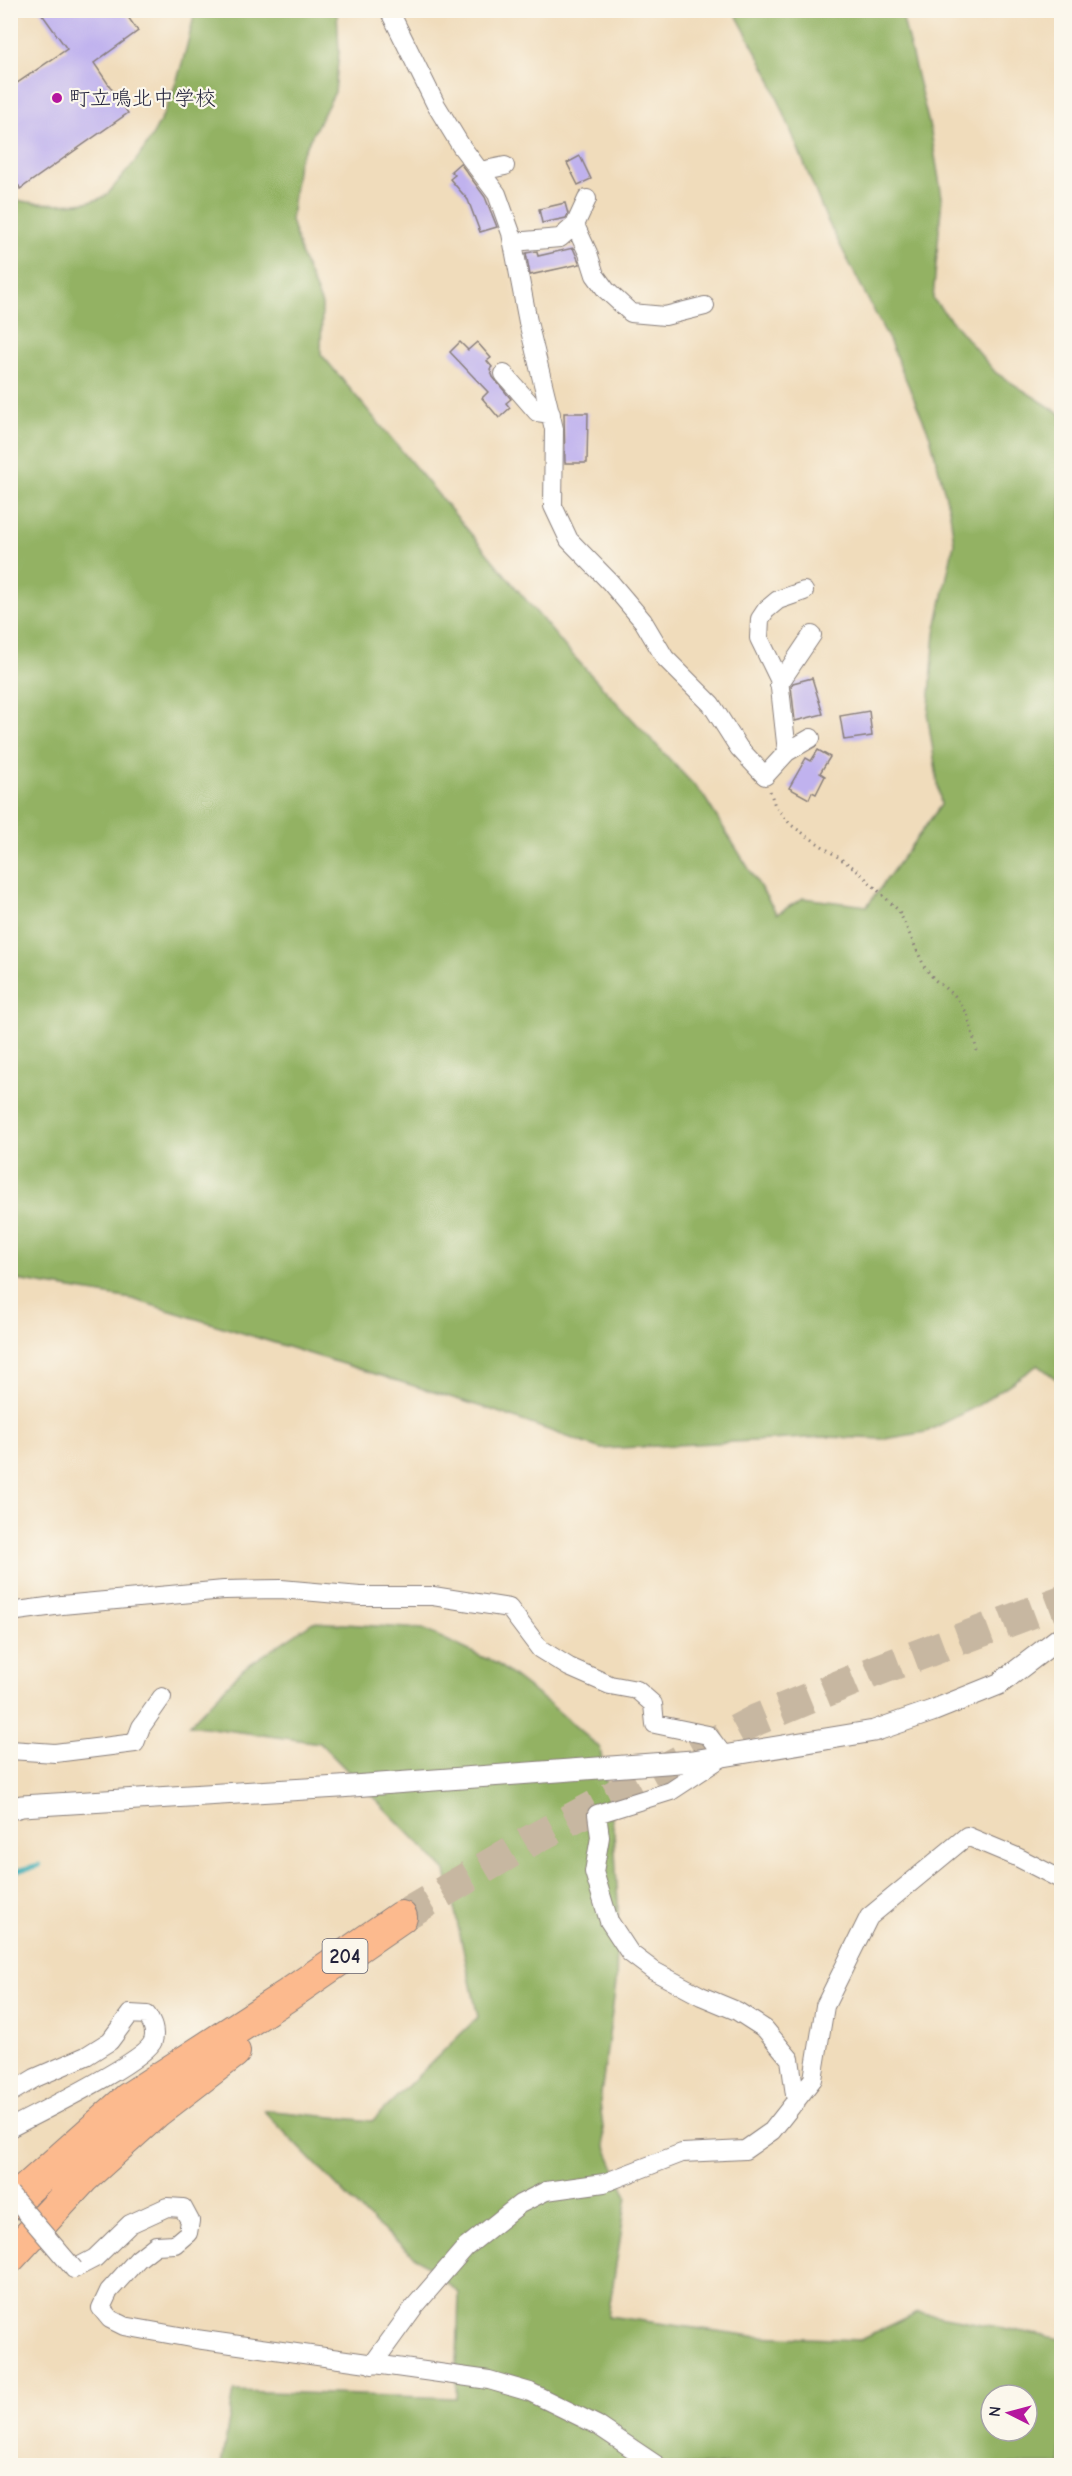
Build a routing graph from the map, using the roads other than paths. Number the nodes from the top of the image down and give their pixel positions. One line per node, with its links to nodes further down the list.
1 (389, 10): 3 (street)
2 (505, 166): 3 (street)
3 (480, 171): 6 (street)
4 (587, 199): 5 (street)
5 (575, 225): 6 (street); 7 (street)
6 (513, 242): 9 (street)
7 (705, 306)
8 (504, 374): 9 (street)
9 (550, 414): 14 (street)
10 (804, 591): 12 (street)
11 (812, 635): 12 (street)
12 (779, 684): 14 (street)
13 (811, 738): 14 (street)
14 (787, 752)
15 (10, 1612): 19 (street)
16 (1062, 1636): 19 (street)
17 (162, 1697): 18 (street)
18 (10, 1750)
19 (724, 1756): 20 (street); 25 (street)
20 (10, 1809)
21 (1062, 1881): 25 (street)
22 (401, 1917): 23 (highway, 204)
23 (288, 1995): 28 (highway); 29 (highway)
24 (10, 2093): 26 (street)
25 (796, 2102): 30 (street)
26 (10, 2128)
27 (10, 2194): 30 (street, bridge)
28 (10, 2204)
29 (10, 2257)
30 (372, 2365): 31 (street)
31 (658, 2466)

